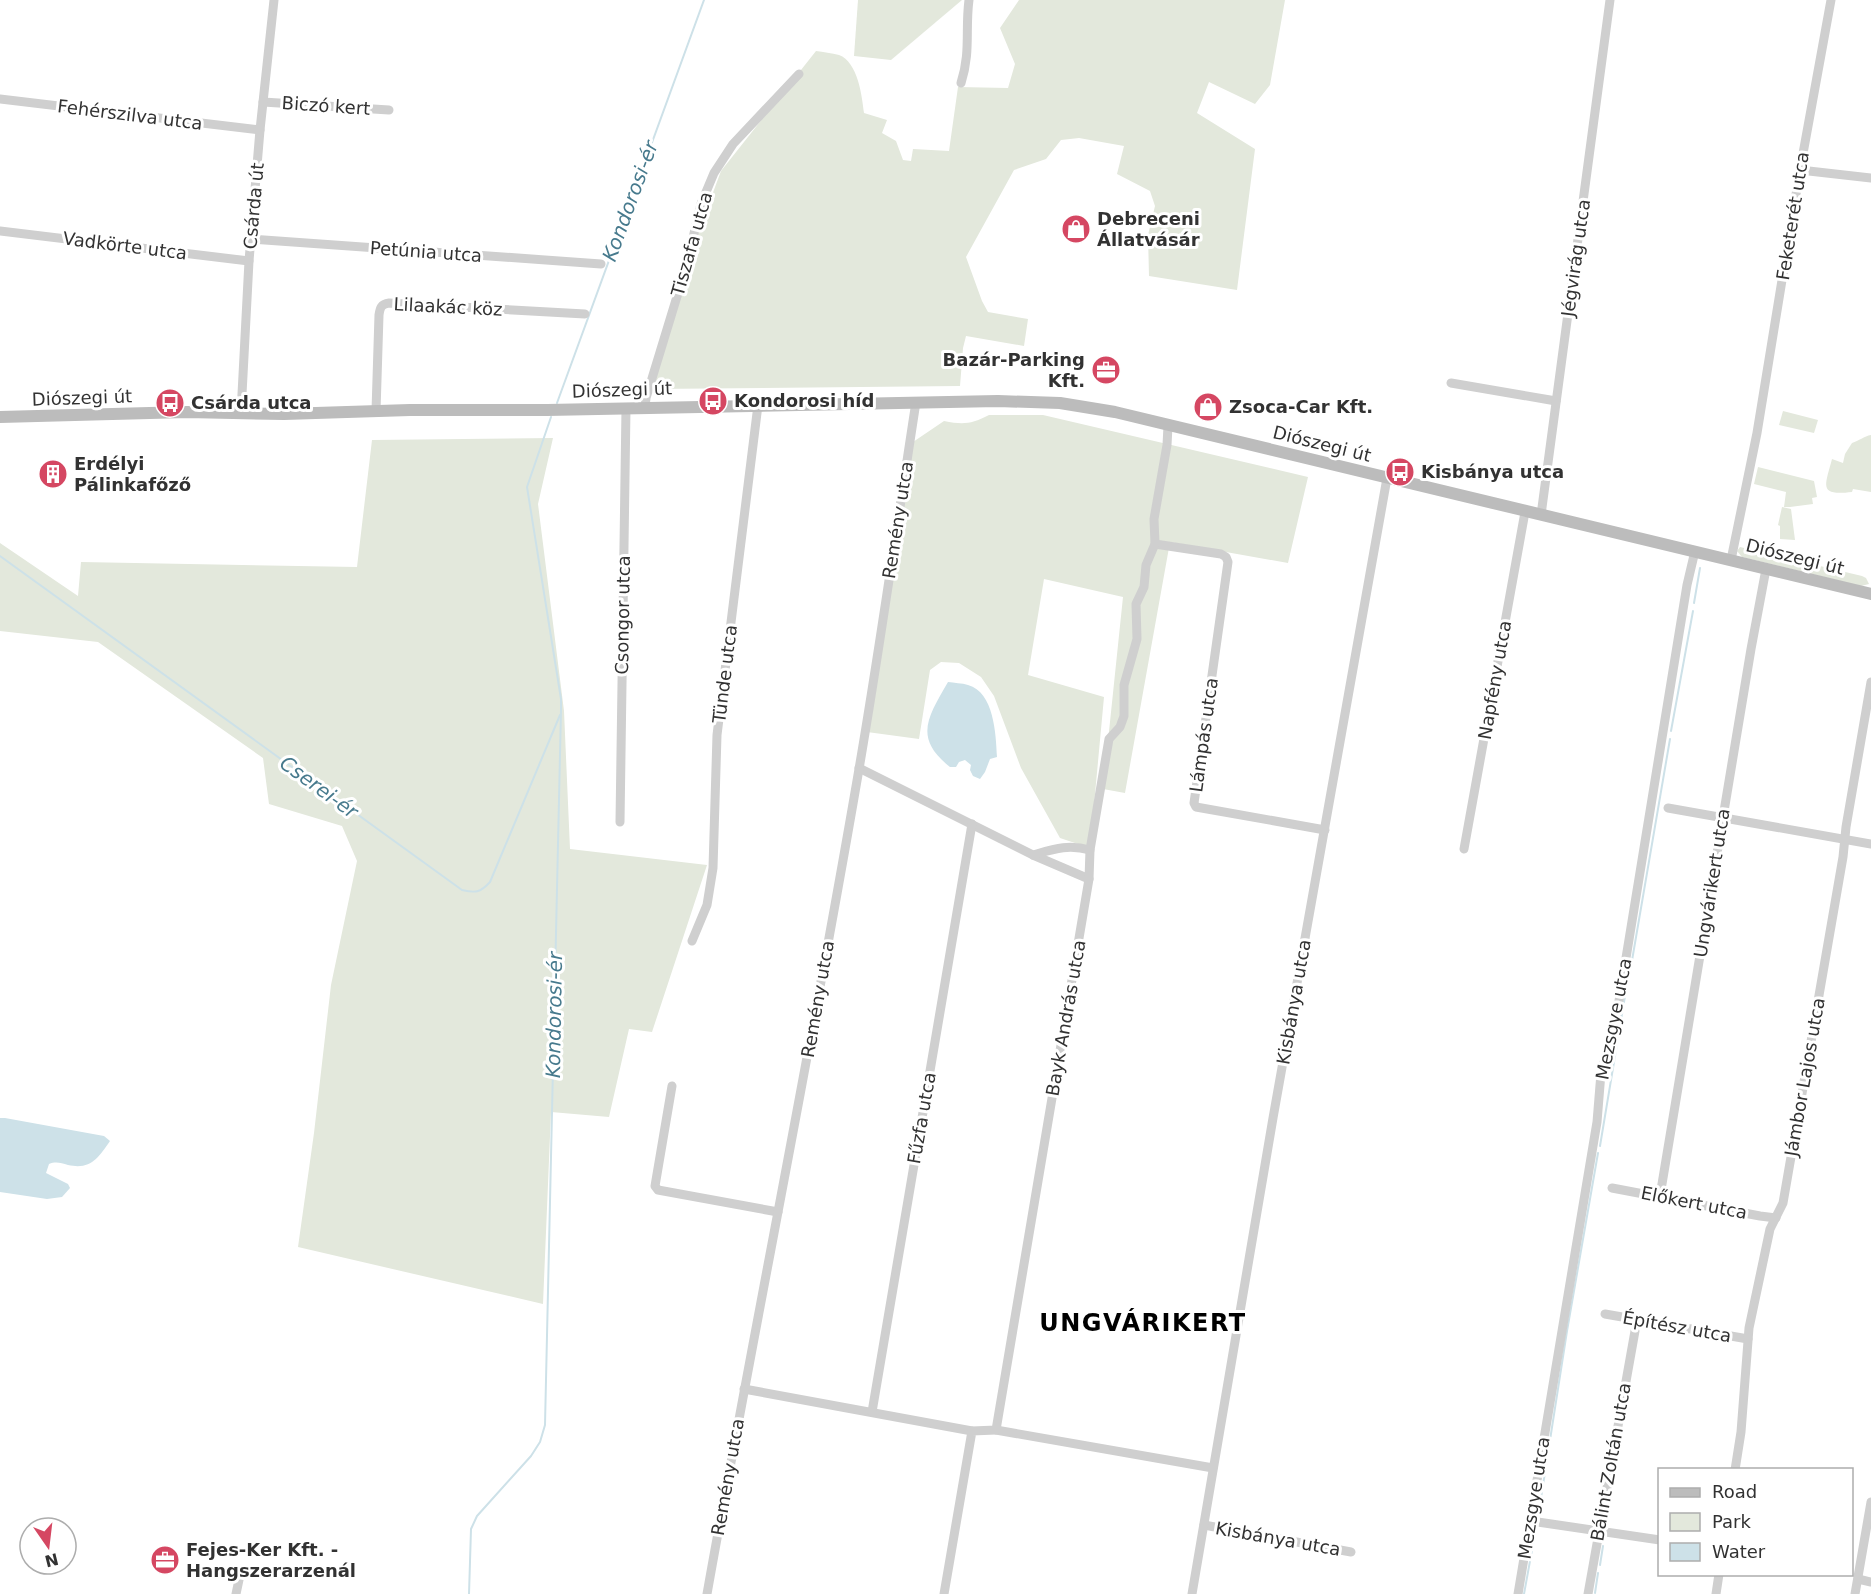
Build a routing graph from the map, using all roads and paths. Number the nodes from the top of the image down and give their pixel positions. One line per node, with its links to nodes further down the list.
1 (274, 0): 8 (street, Csárda út)
2 (969, 0): 6 (street)
3 (1610, 0): 19 (street, Jégvirág utca)
4 (1831, 0): 11 (street, Feketerét utca)
5 (799, 74): 22 (street, Tiszafa utca)
6 (961, 83)
7 (0, 99): 10 (street, Fehérszilva utca)
8 (263, 102): 9 (street, Biczó kert); 10 (street, Csárda út)
9 (389, 110)
10 (260, 130): 14 (street, Csárda út)
11 (1800, 170): 12 (street); 33 (street, Feketerét utca)
12 (1871, 178)
13 (0, 231): 15 (street, Vadkörte utca)
14 (252, 239): 15 (street, Csárda út); 16 (street, Petúnia utca)
15 (249, 261): 25 (street, Csárda út)
16 (601, 264)
17 (585, 314): 24 (street, Lilaakác köz)
18 (1451, 383): 19 (street)
19 (1556, 401): 30 (street, Jégvirág utca)
20 (916, 402): 21 (main road, Diószegi út); 27 (main road, Diószegi út); 37 (street, Remény utca)
21 (758, 405): 22 (main road, Diószegi út); 49 (street, Tünde utca)
22 (645, 407): 23 (main road, Diószegi út)
23 (626, 408): 24 (main road, Diószegi út); 40 (street, Csongor utca)
24 (376, 411): 25 (main road, Diószegi út)
25 (241, 413): 26 (main road, Diószegi út)
26 (0, 417)
27 (1168, 426): 28 (main road, Diószegi út); 31 (street, Bayk András utca)
28 (1387, 478): 29 (main road, Diószegi út); 42 (street, Kisbánya utca)
29 (1525, 512): 30 (main road, Diószegi út); 45 (street, Napfény utca)
30 (1541, 515): 32 (main road, Diószegi út)
31 (1155, 544): 42 (street, Lámpás utca); 46 (street, Bayk András utca)
32 (1695, 551): 33 (main road, Diószegi út); 65 (street, Mezsgye utca)
33 (1731, 560): 34 (main road, Diószegi út)
34 (1766, 569): 35 (main road, Diószegi út); 39 (street, Ungvárikert utca)
35 (1871, 594)
36 (1871, 682): 43 (street, Jámbor Lajos utca)
37 (859, 768): 41 (street); 53 (street, Remény utca)
38 (1668, 808): 39 (street)
39 (1723, 818): 43 (street); 52 (street, Ungvárikert utca)
40 (620, 822)
41 (972, 824): 47 (street); 59 (street, Fűzfa utca)
42 (1325, 830): 62 (street, Kisbánya utca)
43 (1845, 839): 44 (street); 54 (street, Jámbor Lajos utca)
44 (1871, 844)
45 (1464, 849)
46 (1090, 850): 47 (street); 48 (street, Bayk András utca)
47 (1033, 855): 48 (street)
48 (1089, 879): 60 (street, Bayk András utca)
49 (692, 941)
50 (672, 1086): 53 (street)
51 (1612, 1188): 52 (street, Előkert utca)
52 (1660, 1196): 54 (street, Előkert utca)
53 (778, 1212): 58 (street, Remény utca)
54 (1776, 1218): 57 (street, Jámbor Lajos utca)
55 (1605, 1314): 57 (street, Építész utca)
56 (1635, 1331): 67 (street, Bálint Zoltán utca)
57 (1748, 1340): 63 (street, Jámbor Lajos utca)
58 (744, 1389): 59 (street); 75 (street, Remény utca)
59 (872, 1412): 61 (street)
60 (996, 1430): 61 (street); 62 (street)
61 (972, 1431): 76 (street)
62 (1213, 1468): 66 (street, Kisbánya utca)
63 (1735, 1468)
64 (1871, 1502): 70 (street)
65 (1531, 1521): 67 (street); 78 (street, Mezsgye utca)
66 (1204, 1525): 69 (street, Kisbánya utca); 77 (street, Kisbánya utca)
67 (1599, 1532): 68 (street); 79 (street, Bálint Zoltán utca)
68 (1658, 1540)
69 (1351, 1552)
70 (1856, 1574): 73 (street); 81 (street)
71 (240, 1575): 74 (street)
72 (1719, 1576): 80 (street)
73 (1871, 1582)
74 (236, 1594)
75 (707, 1594)
76 (944, 1594)
77 (1192, 1594)
78 (1518, 1594)
79 (1588, 1594)
80 (1716, 1594)
81 (1855, 1594)

